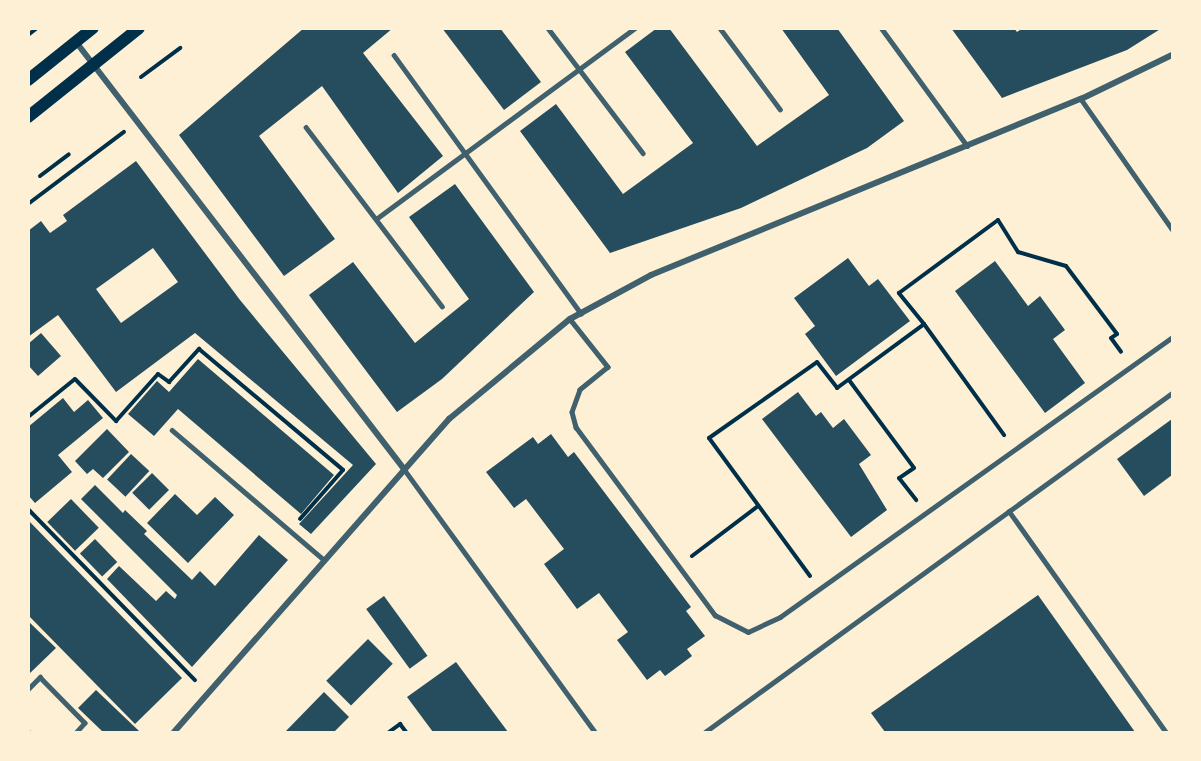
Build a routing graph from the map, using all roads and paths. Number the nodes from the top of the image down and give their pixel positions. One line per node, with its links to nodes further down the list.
1 (36, 28): 8 (path)
2 (93, 28): 9 (main road)
3 (139, 28): 13 (main road)
4 (548, 28): 14 (lane)
5 (635, 28): 14 (lane)
6 (720, 28): 18 (lane)
7 (881, 28): 22 (street)
8 (28, 35)
9 (76, 42): 13 (street); 16 (main road)
10 (180, 48): 15 (path)
11 (394, 55): 25 (lane)
12 (1173, 55): 17 (street)
13 (94, 65): 19 (main road); 20 (street)
14 (579, 70): 23 (lane); 25 (lane)
15 (141, 77)
16 (28, 80)
17 (1081, 99): 22 (street); 29 (lane)
18 (780, 109)
19 (28, 117)
20 (137, 122): 27 (path); 41 (street)
21 (306, 127): 28 (lane)
22 (967, 146): 31 (street)
23 (643, 153)
24 (69, 154): 26 (path)
25 (465, 154): 28 (lane); 31 (lane)
26 (40, 176)
27 (28, 204)
28 (376, 219): 30 (lane)
29 (1173, 228)
30 (442, 306)
31 (581, 313): 32 (street)
32 (570, 319): 41 (street); 48 (lane)
33 (924, 324): 35 (path); 36 (path); 40 (path)
34 (1173, 337): 35 (lane)
35 (1131, 366): 40 (lane)
36 (849, 380): 42 (path); 45 (path)
37 (1173, 393): 44 (lane)
38 (28, 417): 46 (path)
39 (172, 430): 46 (lane)
40 (1014, 450): 45 (lane)
41 (404, 469): 47 (street); 56 (lane)
42 (758, 506): 48 (path); 49 (path)
43 (28, 509): 51 (path)
44 (1009, 511): 57 (lane); 58 (lane)
45 (925, 513): 49 (lane)
46 (290, 531): 47 (lane)
47 (324, 560): 51 (street)
48 (679, 566): 49 (lane)
49 (819, 588)
50 (28, 689): 52 (lane)
51 (209, 693): 53 (street)
52 (77, 732)
53 (174, 732)
54 (389, 732): 55 (path)
55 (405, 732)
56 (595, 732)
57 (705, 732)
58 (1166, 732)

